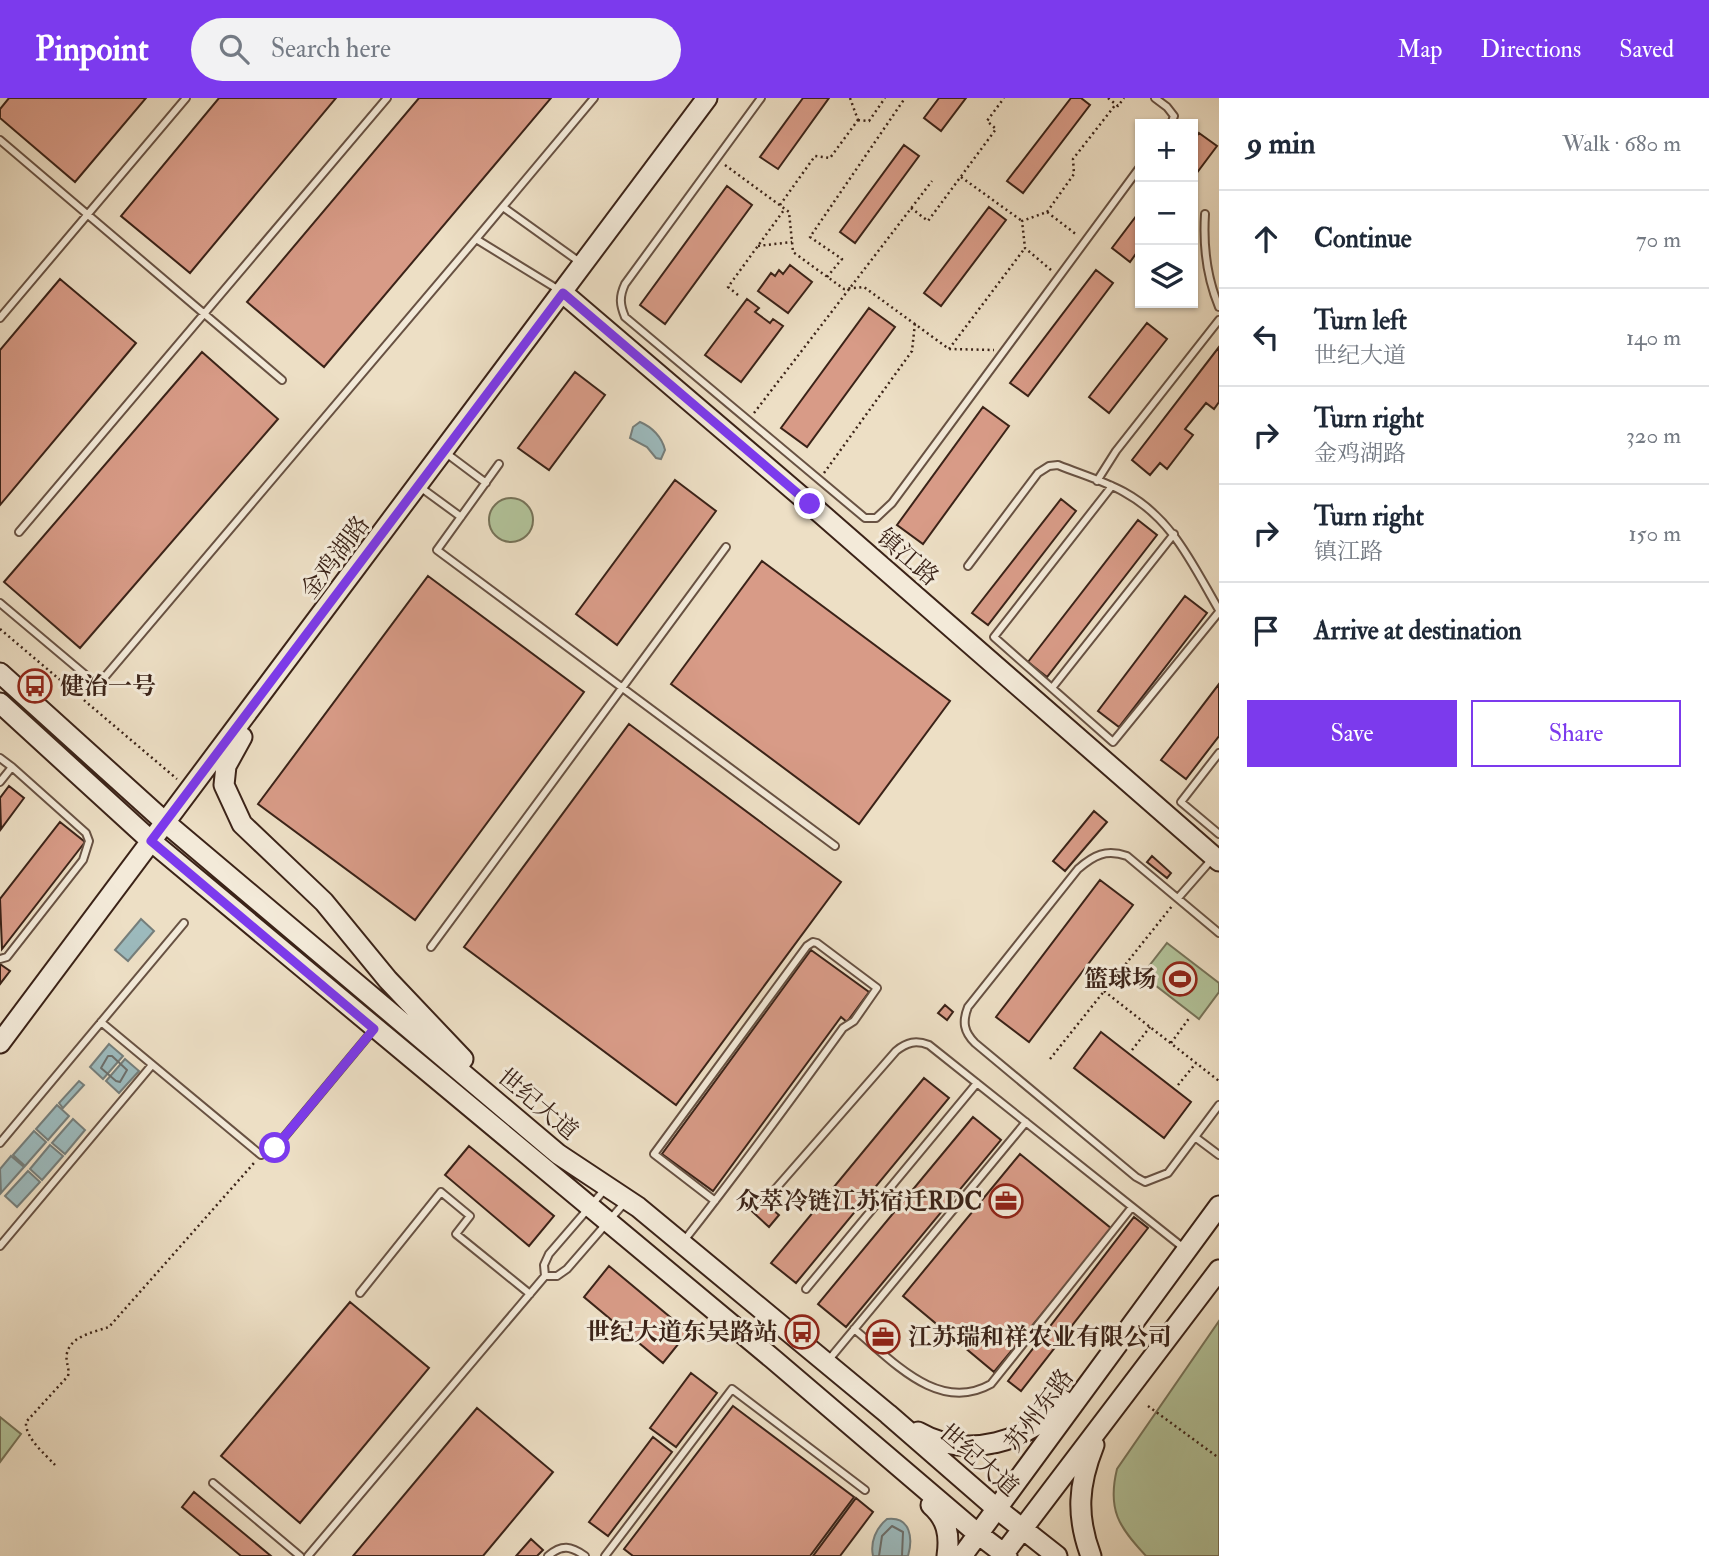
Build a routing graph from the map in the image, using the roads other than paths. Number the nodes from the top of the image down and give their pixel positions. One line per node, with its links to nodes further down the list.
1 (186, 98): 12 (lane)
2 (387, 98): 17 (lane)
3 (594, 98): 10 (lane)
4 (707, 98): 14 (street, 金鸡湖路)
5 (761, 98): 9 (lane)
6 (1155, 98): 7 (lane)
7 (1173, 119)
8 (0, 140): 12 (lane)
9 (1135, 174)
10 (503, 207): 13 (lane); 14 (lane)
11 (1205, 214): 16 (lane)
12 (88, 215): 17 (lane); 18 (lane)
13 (476, 239): 15 (lane); 32 (lane)
14 (584, 265): 15 (street, 金鸡湖路)
15 (563, 293): 21 (street, 金鸡湖路); 47 (street, 镇江路)
16 (1219, 307)
17 (204, 314): 20 (lane); 28 (lane)
18 (0, 318)
19 (1219, 320): 23 (lane)
20 (282, 380)
21 (444, 452): 24 (lane); 25 (street, 金鸡湖路)
22 (499, 464): 24 (lane)
23 (1097, 481): 26 (lane); 31 (lane)
24 (486, 483): 27 (lane)
25 (419, 486): 27 (lane); 35 (street, 金鸡湖路)
26 (1112, 486): 29 (lane); 37 (lane)
27 (461, 517): 36 (lane)
28 (19, 532)
29 (1174, 534): 33 (lane); 37 (lane)
30 (726, 547): 36 (lane)
31 (968, 566)
32 (0, 603)
33 (1219, 611): 37 (lane)
34 (0, 673): 43 (street, 世纪大道)
35 (270, 684): 43 (street, 金鸡湖路); 62 (street)
36 (622, 687): 46 (lane); 51 (lane)
37 (1052, 688)
38 (0, 703): 45 (street, 世纪大道)
39 (1219, 753): 44 (lane)
40 (0, 758): 41 (lane)
41 (12, 767): 42 (lane); 52 (lane)
42 (0, 782)
43 (166, 823): 45 (street, 金鸡湖路); 62 (street, 世纪大道)
44 (1219, 834)
45 (151, 841): 54 (street, 世纪大道); 55 (street, 金鸡湖路)
46 (835, 846)
47 (1217, 858): 48 (lane)
48 (1178, 898): 50 (lane); 60 (lane)
49 (184, 923): 53 (lane)
50 (1219, 933)
51 (430, 947)
52 (0, 959)
53 (101, 1022): 56 (lane); 61 (lane)
54 (374, 1029): 56 (lane); 69 (street, 世纪大道)
55 (0, 1043)
56 (152, 1065): 73 (lane)
57 (976, 1083): 59 (lane); 65 (lane); 78 (lane)
58 (1219, 1105): 60 (lane)
59 (1026, 1122): 70 (lane); 81 (lane)
60 (1195, 1137): 63 (lane)
61 (0, 1143)
62 (558, 1154): 64 (street, 世纪大道)
63 (1219, 1155)
64 (607, 1187): 66 (street, 世纪大道); 69 (lane)
65 (771, 1194)
66 (627, 1200): 71 (lane); 72 (street, 世纪大道)
67 (715, 1201): 67 (lane); 72 (lane)
68 (1219, 1206): 74 (street, 苏州东路)
69 (590, 1207): 71 (street, 世纪大道); 76 (lane)
70 (1132, 1207): 74 (lane); 81 (lane)
71 (607, 1222): 76 (lane); 82 (street, 世纪大道)
72 (682, 1243): 83 (street, 世纪大道)
73 (0, 1246)
74 (1186, 1250): 77 (street, 苏州东路)
75 (1219, 1270): 85 (street)
76 (545, 1276): 80 (lane)
77 (1165, 1278): 84 (street); 88 (street, 苏州东路)
78 (806, 1289)
79 (359, 1293): 80 (lane)
80 (530, 1294): 93 (lane)
81 (854, 1329): 83 (lane)
82 (773, 1359): 90 (street, 世纪大道); 97 (street)
83 (826, 1363): 84 (street, 世纪大道)
84 (888, 1414): 88 (street, 世纪大道)
85 (1103, 1425): 89 (street); 100 (street)
86 (213, 1483): 92 (lane)
87 (865, 1490): 96 (lane)
88 (996, 1508): 89 (street, 世纪大道); 90 (street, 苏州东路)
89 (1023, 1530): 91 (street); 99 (street, 世纪大道)
90 (978, 1534): 91 (street, 世纪大道); 98 (street, 苏州东路)
91 (1004, 1555)
92 (300, 1556)
93 (307, 1556)
94 (548, 1556): 95 (lane)
95 (585, 1556)
96 (605, 1556)
97 (947, 1556)
98 (962, 1556)
99 (1057, 1556)
100 (1091, 1556)

